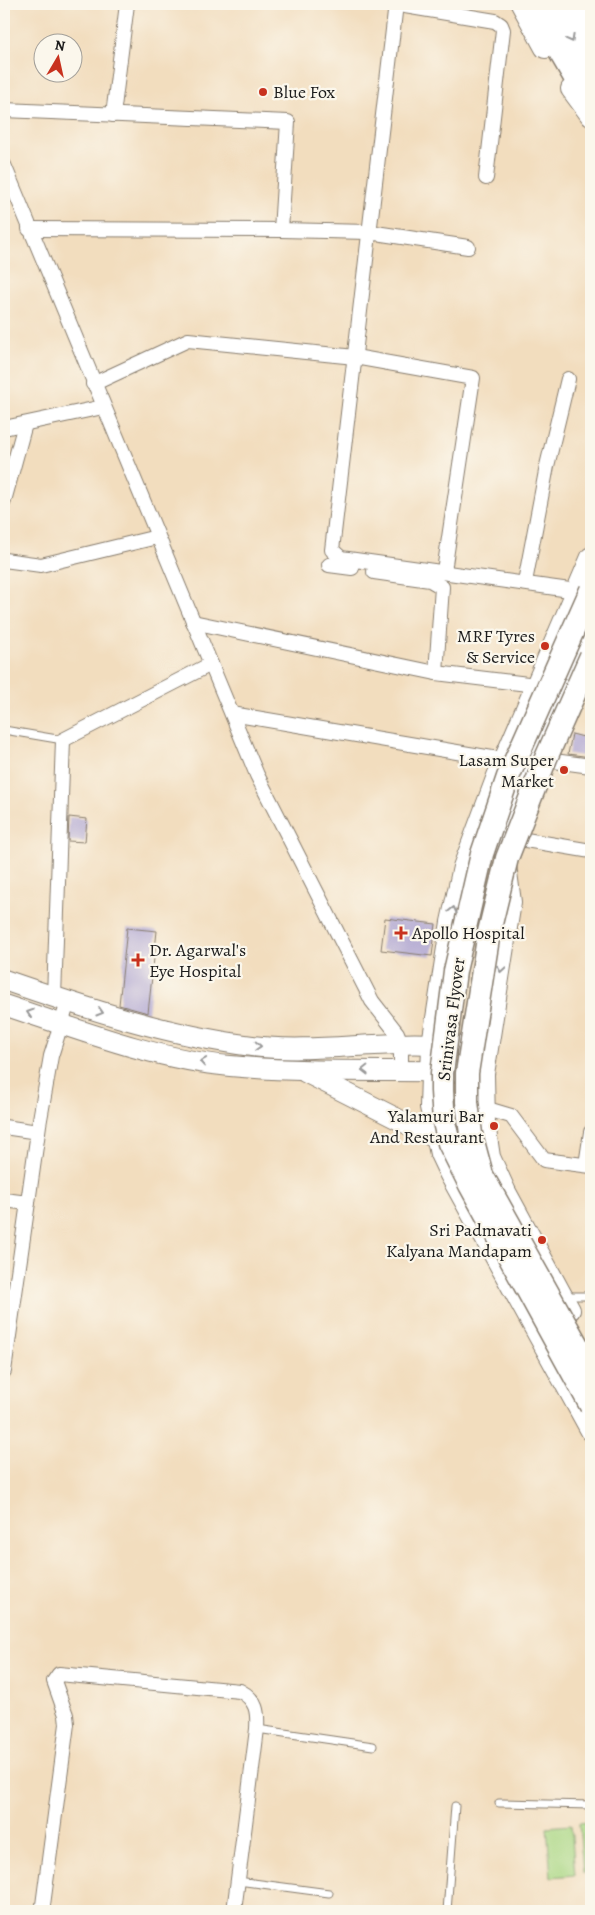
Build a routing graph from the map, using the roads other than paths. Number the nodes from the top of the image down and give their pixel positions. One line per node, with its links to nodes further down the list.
1 (127, 4): 11 (street)
2 (394, 4): 14 (street); 17 (street)
3 (521, 4): 12 (street)
4 (532, 4): 9 (main road)
5 (552, 4): 8 (main road, one-way to 8)
6 (572, 4): 7 (street)
7 (591, 38)
8 (591, 75)
9 (591, 101)
10 (4, 110): 11 (street)
11 (113, 115): 16 (street)
12 (591, 116)
13 (4, 165): 15 (street)
14 (486, 178)
15 (29, 229): 16 (street); 21 (street)
16 (281, 230): 17 (street)
17 (370, 232): 18 (street); 19 (street)
18 (468, 247)
19 (355, 357): 21 (street); 30 (street); 30 (street)
20 (568, 379): 31 (street)
21 (94, 384): 22 (street)
22 (103, 407): 23 (street); 26 (street)
23 (25, 424): 24 (street); 25 (street)
24 (4, 428)
25 (4, 501)
26 (157, 537): 28 (street); 33 (street)
27 (591, 557): 32 (street)
28 (4, 560)
29 (330, 565): 37 (street)
30 (444, 571): 31 (street)
31 (525, 582): 32 (street)
32 (584, 590): 38 (street); 72 (main road, Srinivasa Flyover, bridge)
33 (193, 622): 35 (street); 37 (street)
34 (591, 625): 36 (street)
35 (211, 664): 39 (street); 41 (street)
36 (585, 665): 42 (street); 70 (main road, Srinivasa Flyover, bridge)
37 (436, 673): 38 (street)
38 (536, 685): 43 (street)
39 (232, 714): 43 (street); 51 (street)
40 (4, 730): 41 (lane)
41 (62, 740): 48 (street)
42 (533, 759): 44 (street); 45 (street)
43 (504, 760): 52 (street, one-way to 43)
44 (591, 766)
45 (502, 836): 46 (street); 53 (street, one-way to 53)
46 (591, 851)
47 (4, 980): 48 (street)
48 (61, 1000): 50 (street); 51 (street, one-way to 51)
49 (4, 1005): 50 (street, one-way to 49)
50 (61, 1024): 54 (street, one-way to 50); 60 (street)
51 (402, 1043): 52 (street); 55 (street)
52 (432, 1044): 53 (street); 56 (street)
53 (488, 1048): 57 (street)
54 (299, 1069): 55 (street, one-way to 54); 62 (street)
55 (401, 1069): 56 (street)
56 (431, 1070): 57 (street); 62 (street)
57 (484, 1072): 58 (street)
58 (484, 1108): 63 (street); 66 (street)
59 (4, 1127): 60 (street)
60 (38, 1132): 65 (street)
61 (591, 1132): 63 (street)
62 (437, 1139): 73 (street)
63 (588, 1165)
64 (4, 1200): 65 (street)
65 (28, 1203): 68 (street)
66 (562, 1296): 67 (lane); 69 (street)
67 (591, 1296)
68 (7, 1326): 71 (street)
69 (591, 1350)
70 (591, 1370)
71 (4, 1371)
72 (591, 1406)
73 (591, 1431)
74 (257, 1729): 75 (lane); 79 (street); 81 (street)
75 (373, 1746)
76 (499, 1803): 77 (lane)
77 (591, 1805)
78 (455, 1806): 83 (lane)
79 (238, 1881): 80 (lane); 82 (street)
80 (329, 1893)
81 (42, 1906)
82 (234, 1911)
83 (448, 1911)

